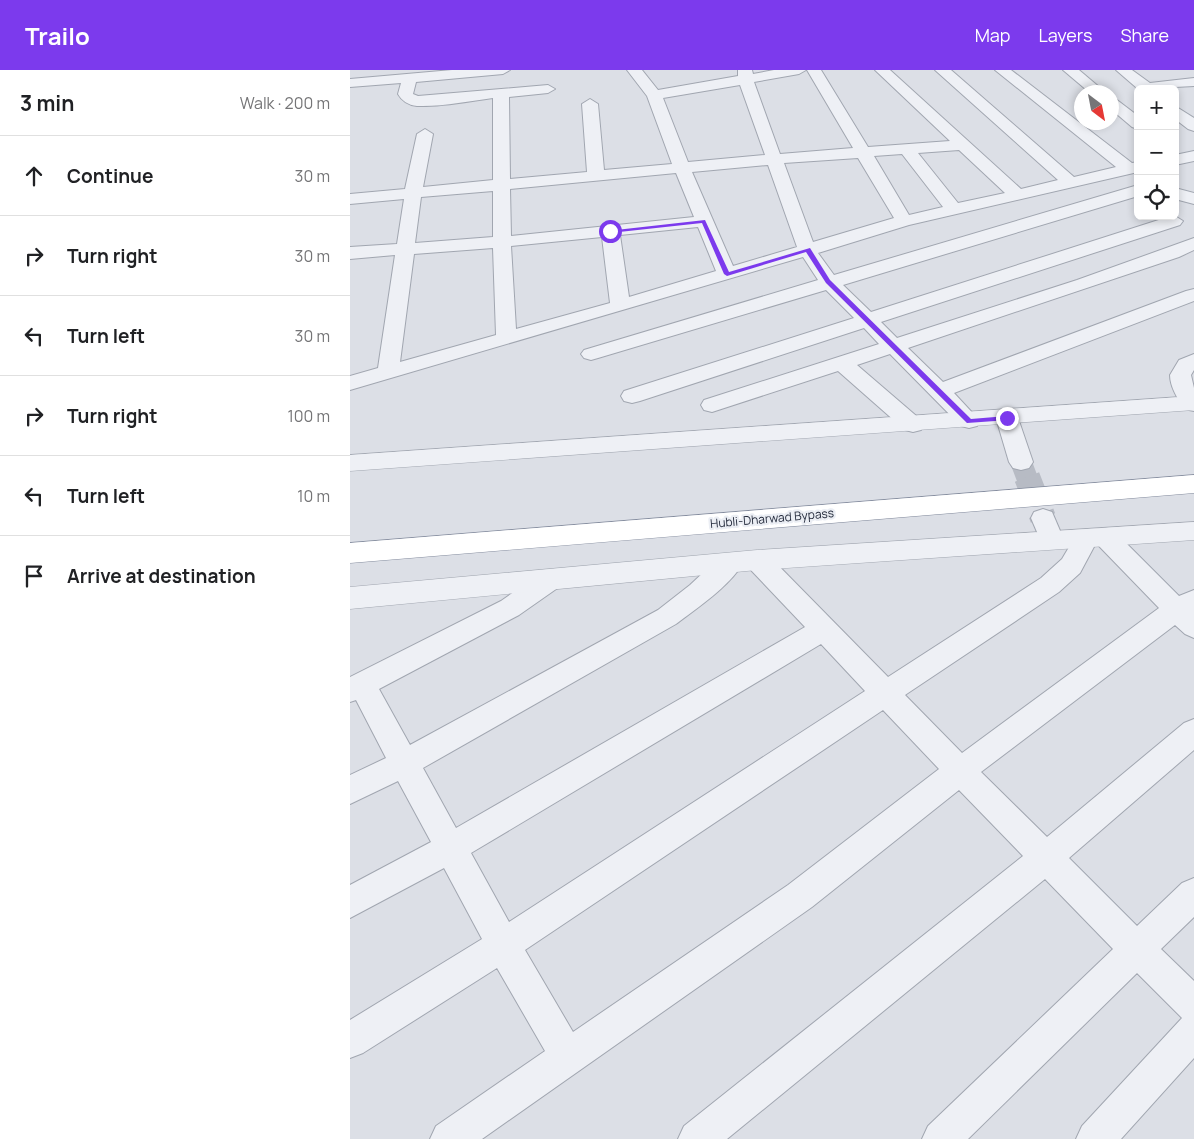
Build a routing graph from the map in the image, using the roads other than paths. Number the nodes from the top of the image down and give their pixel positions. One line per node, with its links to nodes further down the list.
1 (362, 70): 17 (street)
2 (503, 70): 12 (street)
3 (634, 70): 24 (street)
4 (799, 70): 13 (street)
5 (814, 70): 33 (street)
6 (882, 70): 31 (street)
7 (942, 70): 38 (street)
8 (1002, 70): 35 (street)
9 (1070, 70): 18 (street)
10 (1123, 70): 19 (street)
11 (1177, 70): 16 (street)
12 (476, 71): 15 (street)
13 (746, 75): 21 (street); 34 (street)
14 (694, 76): 21 (street)
15 (410, 78): 17 (street); 23 (street)
16 (1194, 81): 20 (street)
17 (351, 85)
18 (1089, 85)
19 (1144, 85)
20 (1168, 85)
21 (706, 87): 24 (street)
22 (548, 89): 23 (street)
23 (501, 94): 39 (street)
24 (654, 95): 36 (street)
25 (590, 104): 37 (street)
26 (1119, 109): 28 (street)
27 (1179, 114): 29 (street)
28 (1134, 121)
29 (1194, 126)
30 (425, 134): 40 (street)
31 (962, 145): 32 (street); 41 (street)
32 (907, 150): 33 (street); 46 (street)
33 (863, 152): 34 (street); 50 (street)
34 (775, 159): 36 (street); 56 (street)
35 (1134, 168): 38 (street)
36 (682, 169): 37 (street); 49 (street)
37 (596, 177): 39 (street)
38 (1070, 182): 41 (street)
39 (501, 186): 40 (street); 53 (street)
40 (413, 193): 44 (street); 55 (street)
41 (1015, 193): 46 (street)
42 (1134, 193): 59 (street)
43 (1179, 194): 45 (street)
44 (350, 199)
45 (1194, 199)
46 (954, 209): 50 (street)
47 (1168, 220): 62 (street)
48 (1173, 220): 52 (street)
49 (704, 221): 51 (street); 58 (street)
50 (904, 221): 56 (street)
51 (610, 231): 53 (street); 61 (street)
52 (1194, 234)
53 (502, 242): 55 (street); 63 (street)
54 (1194, 243): 64 (street)
55 (406, 249): 57 (street); 68 (street)
56 (808, 250): 58 (street); 59 (street)
57 (350, 253)
58 (727, 274): 61 (street)
59 (828, 281): 62 (street); 65 (street)
60 (1193, 295): 70 (street)
61 (620, 306): 63 (street)
62 (868, 319): 64 (street); 71 (street)
63 (506, 338): 68 (street)
64 (894, 346): 67 (street); 70 (street)
65 (591, 354)
66 (1194, 360): 72 (street)
67 (842, 363): 73 (street); 76 (street)
68 (388, 373): 69 (street)
69 (350, 383)
70 (940, 391): 75 (street)
71 (632, 396)
72 (1193, 404): 74 (street)
73 (712, 405)
74 (1007, 418): 75 (street); 77 (street)
75 (969, 421): 76 (street)
76 (912, 425): 78 (street)
77 (1021, 462)
78 (350, 463)
79 (1194, 484): 82 (highway, Hubli-Dharwad Bypass)
80 (1194, 531): 81 (street)
81 (1096, 537): 83 (street); 86 (street); 89 (street)
82 (350, 553)
83 (744, 561): 84 (street); 87 (street); 91 (street)
84 (550, 580): 85 (street); 88 (street)
85 (350, 598)
86 (1188, 612): 92 (street)
87 (823, 630): 89 (street); 94 (street)
88 (356, 688): 91 (street)
89 (885, 694): 92 (street); 98 (street)
90 (1194, 732): 95 (street)
91 (404, 764): 93 (street); 94 (street)
92 (960, 771): 95 (street); 103 (street)
93 (350, 790)
94 (451, 848): 97 (street); 98 (street)
95 (1046, 858): 99 (street); 105 (street)
96 (1194, 894): 99 (street)
97 (350, 902)
98 (503, 945): 102 (street); 103 (street)
99 (1136, 950): 100 (street); 106 (street)
100 (1194, 1006)
101 (1194, 1031): 107 (street)
102 (350, 1040)
103 (568, 1057): 104 (street)
104 (449, 1139)
105 (696, 1139)
106 (941, 1139)
107 (1095, 1139)

